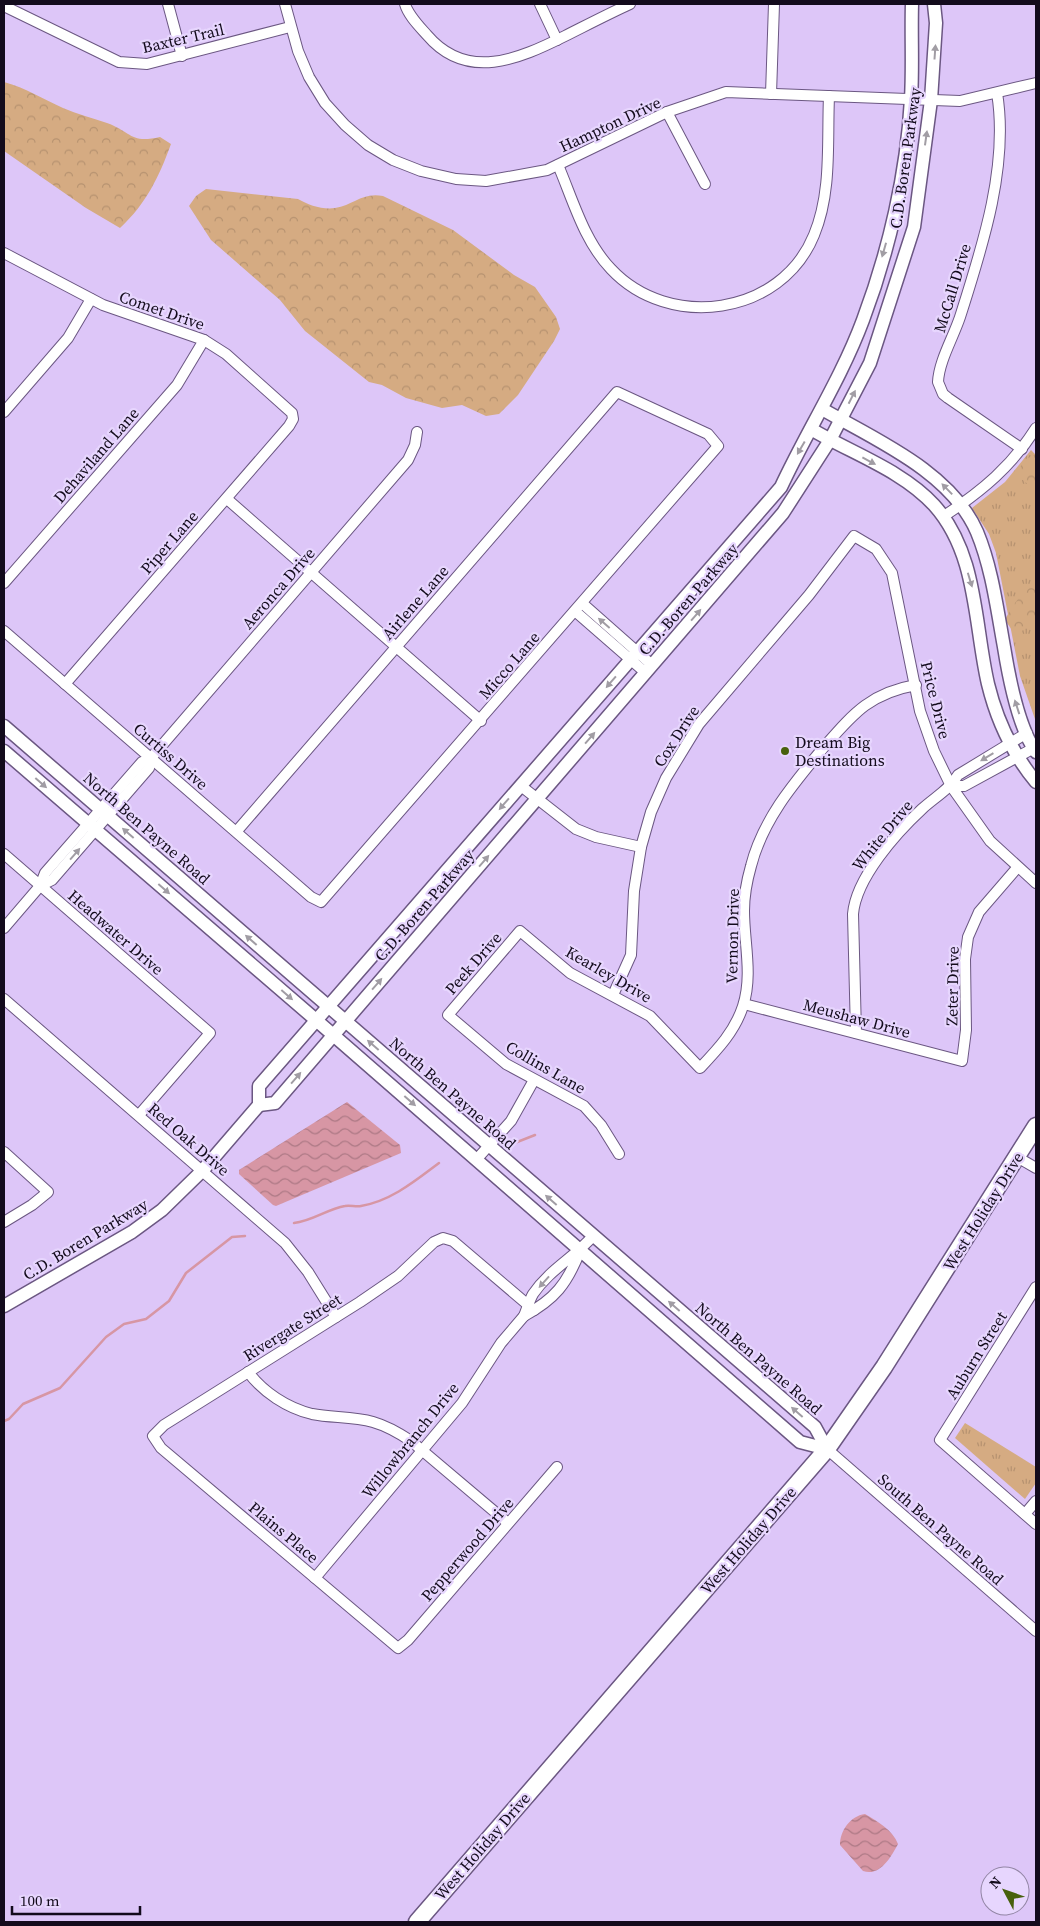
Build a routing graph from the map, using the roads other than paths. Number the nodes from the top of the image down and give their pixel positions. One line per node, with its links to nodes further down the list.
1 (168, 4): 12 (street)
2 (284, 4): 10 (street, Hampton Drive)
3 (405, 4): 11 (street)
4 (540, 4): 11 (street)
5 (630, 4): 11 (street)
6 (774, 4): 15 (street)
7 (912, 4): 17 (street, C.D. Boren Parkway)
8 (934, 4): 18 (street, C.D. Boren Parkway, one-way to 8)
9 (4, 6): 12 (street, Baxter Trail)
10 (290, 26): 12 (street, Baxter Trail); 20 (street, Hampton Drive)
11 (557, 40)
12 (182, 56)
13 (1036, 83): 14 (street, Hampton Drive)
14 (997, 93): 18 (street, Hampton Drive); 34 (street, McCall Drive)
15 (771, 94): 16 (street, Hampton Drive); 19 (street, Hampton Drive)
16 (829, 96): 17 (street, Hampton Drive); 20 (street)
17 (911, 99): 18 (street, Hampton Drive); 25 (street, C.D. Boren Parkway, one-way to 25)
18 (931, 100): 28 (street, C.D. Boren Parkway, one-way to 18)
19 (667, 112): 20 (street, Hampton Drive); 21 (street)
20 (558, 165)
21 (705, 184)
22 (4, 253): 23 (street, Comet Drive)
23 (91, 299): 24 (street, Comet Drive); 26 (street)
24 (204, 340): 27 (street, Comet Drive); 40 (street, Dehaviland Lane)
25 (822, 409): 28 (street); 30 (street, C.D. Boren Parkway)
26 (4, 412)
27 (293, 418): 35 (street, Piper Lane)
28 (841, 420): 32 (street, C.D. Boren Parkway); 36 (street, one-way to 28)
29 (1036, 428): 34 (street)
30 (812, 429): 32 (street); 44 (street, C.D. Boren Parkway, one-way to 44)
31 (417, 432): 39 (street, Aeronca Drive)
32 (830, 440): 37 (street, one-way to 37); 47 (street, C.D. Boren Parkway, one-way to 32)
33 (718, 446): 41 (street, Micco Lane); 43 (street, Airlene Lane)
34 (1022, 449): 36 (street)
35 (226, 499): 39 (street); 48 (street, Piper Lane)
36 (961, 505): 37 (street); 45 (street)
37 (944, 516): 46 (street, one-way to 46)
38 (854, 536): 49 (street, Price Drive); 65 (street, Cox Drive)
39 (311, 572): 43 (street); 57 (street, Aeronca Drive)
40 (4, 583)
41 (579, 608): 44 (street); 50 (street, Micco Lane)
42 (4, 630): 48 (street, Curtiss Drive)
43 (396, 647): 50 (street); 64 (street, Airlene Lane)
44 (634, 656): 47 (street); 59 (street, C.D. Boren Parkway, one-way to 59)
45 (1005, 656): 46 (street); 52 (street, one-way to 45)
46 (984, 658): 53 (street)
47 (649, 669): 61 (street, C.D. Boren Parkway, one-way to 47)
48 (65, 684): 57 (street, Curtiss Drive)
49 (916, 685): 60 (street, Price Drive); 75 (street, Vernon Drive)
50 (481, 721): 70 (street, Micco Lane)
51 (4, 726): 62 (street, North Ben Payne Road)
52 (1027, 733): 53 (street, White Drive); 54 (street)
53 (1010, 743): 56 (street); 60 (street, White Drive, one-way to 60)
54 (1035, 750): 56 (street, White Drive)
55 (4, 751): 63 (street, one-way to 63)
56 (1017, 756): 58 (street); 60 (street, White Drive)
57 (151, 758): 62 (street, Aeronca Drive); 64 (street, Curtiss Drive)
58 (1036, 782)
59 (521, 786): 61 (street); 76 (street, C.D. Boren Parkway, one-way to 76)
60 (951, 786): 67 (street, Price Drive); 80 (street, White Drive)
61 (537, 799): 65 (street); 79 (street, C.D. Boren Parkway, one-way to 61)
62 (104, 813): 63 (street, Aeronca Drive); 76 (street, North Ben Payne Road, one-way to 62)
63 (92, 827): 69 (street, Aeronca Drive); 78 (street, one-way to 78)
64 (236, 832): 70 (street, Curtiss Drive)
65 (641, 847): 73 (street, Cox Drive)
66 (4, 854): 69 (street, Headwater Drive)
67 (1017, 868): 68 (street, Price Drive); 82 (street, Zeter Drive)
68 (1036, 884)
69 (40, 886): 71 (street, Aeronca Drive); 86 (street, Headwater Drive)
70 (321, 902)
71 (4, 928)
72 (520, 931): 73 (street, Kearley Drive); 77 (street, Peek Drive)
73 (613, 995): 83 (street, Kearley Drive)
74 (4, 999): 86 (street, Red Oak Drive)
75 (744, 1004): 80 (street, Meushaw Drive); 83 (street, Vernon Drive)
76 (328, 1006): 78 (street, C.D. Boren Parkway); 79 (street, North Ben Payne Road)
77 (448, 1015): 84 (street, Collins Lane)
78 (316, 1020): 81 (street); 85 (street, C.D. Boren Parkway)
79 (345, 1021): 81 (street, C.D. Boren Parkway); 88 (street, North Ben Payne Road, one-way to 79)
80 (856, 1033): 82 (street, Meushaw Drive)
81 (333, 1035): 85 (street, C.D. Boren Parkway, one-way to 81); 92 (street, one-way to 92)
82 (962, 1061)
83 (700, 1068)
84 (534, 1080): 88 (street); 90 (street, Collins Lane)
85 (259, 1105): 94 (street, C.D. Boren Parkway)
86 (139, 1115): 94 (street, Red Oak Drive)
87 (1036, 1126): 91 (main road, West Holiday Drive)
88 (489, 1146): 92 (street); 96 (street, North Ben Payne Road, one-way to 88)
89 (4, 1152): 95 (street)
90 (619, 1154)
91 (1017, 1156): 93 (street); 106 (main road, West Holiday Drive)
92 (476, 1160): 97 (street)
93 (1036, 1168)
94 (203, 1170): 99 (street, C.D. Boren Parkway); 101 (street, Red Oak Drive)
95 (4, 1222)
96 (593, 1236): 97 (street, Willowbranch Drive); 102 (street, North Ben Payne Road, one-way to 96)
97 (580, 1250): 100 (street, Willowbranch Drive, one-way to 100); 100 (street, Willowbranch Drive); 104 (street)
98 (1036, 1287): 110 (street, Auburn Street)
99 (4, 1306)
100 (532, 1308): 101 (street, Rivergate Street); 107 (street, Willowbranch Drive)
101 (336, 1317): 103 (street, Rivergate Street)
102 (743, 1365): 104 (street); 106 (street, North Ben Payne Road, one-way to 102)
103 (248, 1372): 105 (street, Rivergate Street); 107 (street)
104 (730, 1381): 106 (street)
105 (154, 1436): 113 (street, Plains Place)
106 (827, 1449): 114 (street, South Ben Payne Road); 116 (main road, West Holiday Drive)
107 (422, 1450): 111 (street); 113 (street, Willowbranch Drive)
108 (558, 1467): 111 (street, Pepperwood Drive)
109 (1036, 1501): 110 (street)
110 (1025, 1514): 112 (street)
111 (508, 1523): 115 (street, Pepperwood Drive)
112 (1036, 1524)
113 (315, 1578): 115 (street, Plains Place)
114 (1036, 1631)
115 (398, 1648)
116 (417, 1922)

